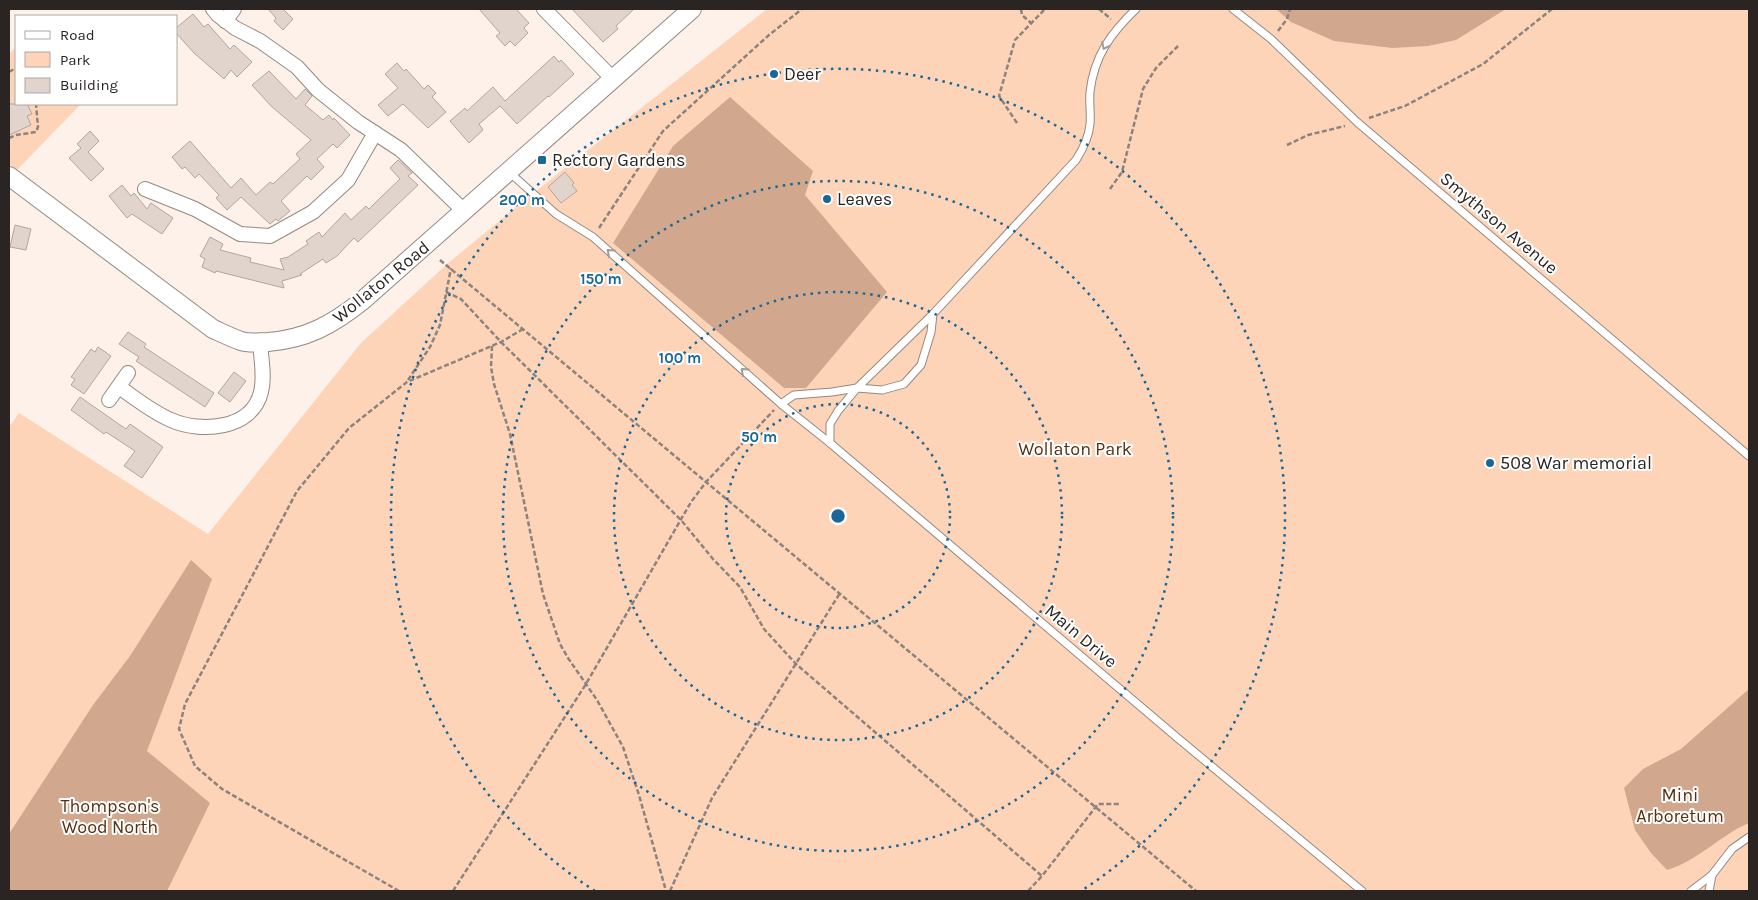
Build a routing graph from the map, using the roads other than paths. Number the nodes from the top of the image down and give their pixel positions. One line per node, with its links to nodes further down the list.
1 (213, 9): 7 (street)
2 (234, 9): 7 (street)
3 (544, 9): 8 (street)
4 (692, 9): 8 (street, Wollaton Road)
5 (1136, 9): 14 (lane, one-way to 14)
6 (1233, 9): 22 (lane, Smythson Avenue)
7 (225, 21): 9 (street)
8 (613, 78): 10 (street, Wollaton Road)
9 (375, 133): 12 (street); 13 (street)
10 (508, 171): 13 (street, Wollaton Road); 20 (lane, Main Drive, one-way to 10)
11 (9, 176): 15 (street, Wollaton Road)
12 (145, 189)
13 (464, 211): 15 (street, Wollaton Road)
14 (933, 314): 18 (lane); 18 (lane)
15 (260, 342): 17 (street)
16 (128, 374): 17 (street)
17 (119, 387): 19 (street)
18 (857, 388): 20 (lane); 21 (lane)
19 (109, 400)
20 (781, 404): 21 (lane, Main Drive)
21 (830, 443): 25 (lane, Main Drive)
22 (1749, 456)
23 (1749, 836): 24 (lane)
24 (1712, 875): 26 (lane); 27 (lane)
25 (1362, 891)
26 (1691, 891)
27 (1709, 891)

